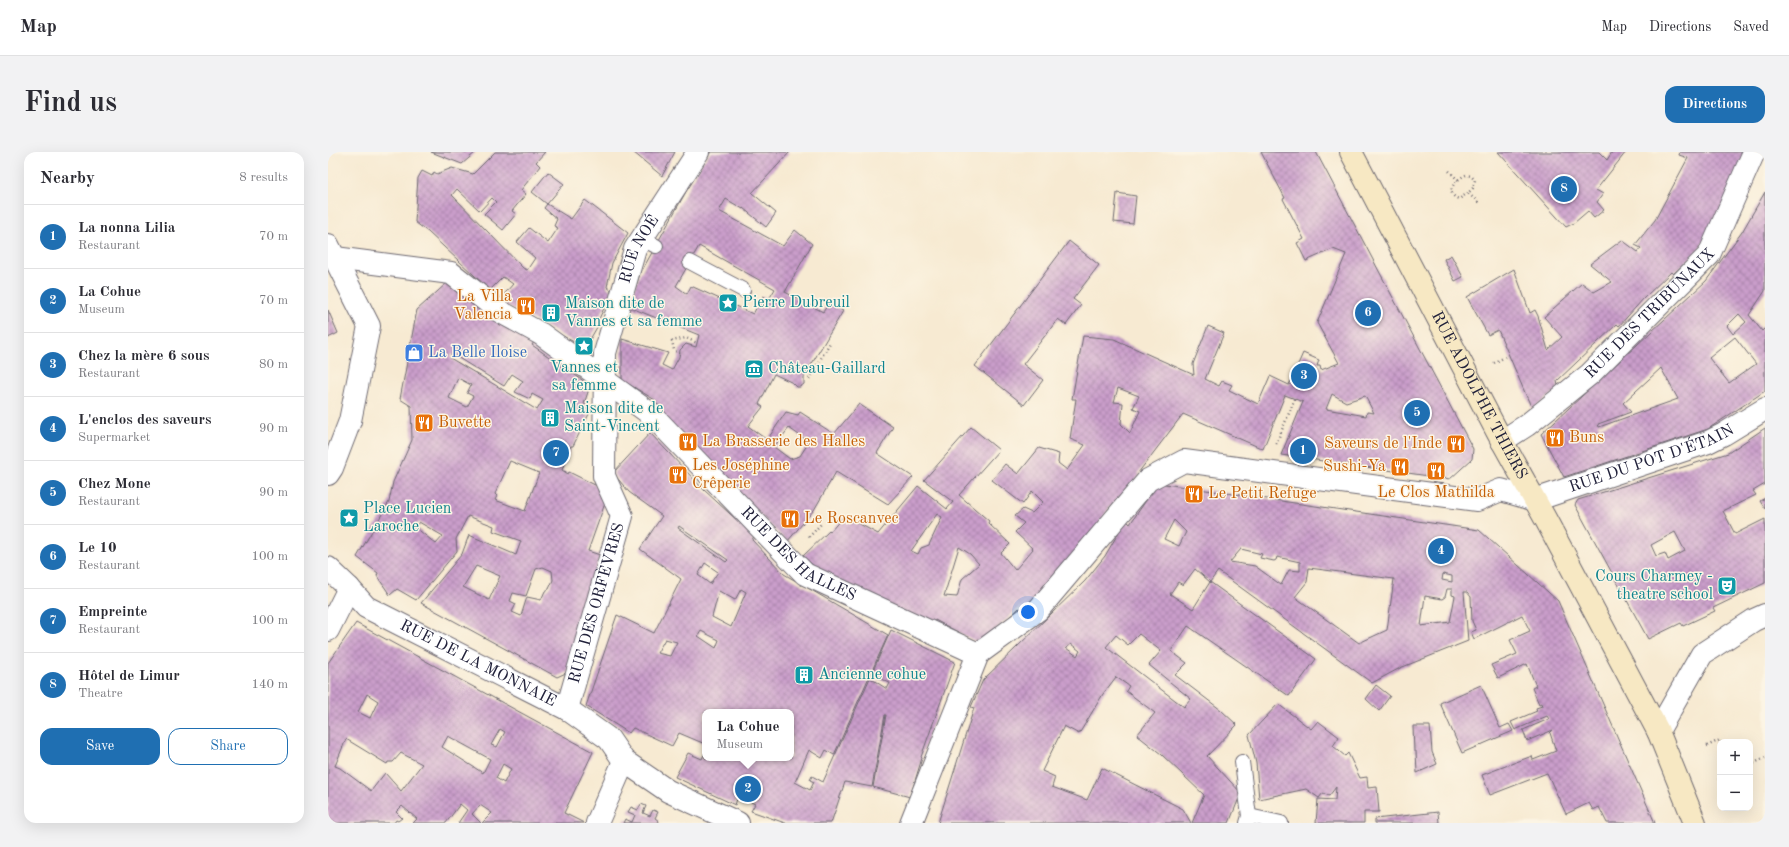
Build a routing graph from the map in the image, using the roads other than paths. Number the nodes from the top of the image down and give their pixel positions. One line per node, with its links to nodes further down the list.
1 (698, 152): 7 (street, RUE NOÉ)
2 (1351, 152): 9 (main road, RUE ADOLPHE THIERS)
3 (1754, 152): 9 (street, RUE DES TRIBUNAUX)
4 (331, 252): 7 (street, RUE DES HALLES); 10 (street)
5 (690, 262): 6 (lane)
6 (743, 290)
7 (606, 382): 11 (street, RUE NOÉ); 17 (street, RUE DES HALLES)
8 (1765, 409): 12 (street, RUE DU POT D'ÉTAIN)
9 (1502, 441): 12 (main road, RUE ADOLPHE THIERS)
10 (328, 474)
11 (604, 476): 18 (street, RUE DES ORFÈVRES)
12 (1535, 500): 17 (street); 19 (main road, RUE ADOLPHE THIERS)
13 (328, 568): 14 (street)
14 (349, 588): 16 (street); 18 (street, RUE DE LA MONNAIE)
15 (1765, 614): 19 (street)
16 (328, 630)
17 (978, 654): 25 (street)
18 (567, 709): 20 (street, RUE DE LA MONNAIE)
19 (1658, 731): 27 (main road, RUE ADOLPHE THIERS)
20 (624, 761): 23 (street); 24 (street)
21 (1242, 762): 22 (lane)
22 (1248, 819): 26 (lane)
23 (597, 823)
24 (738, 823)
25 (910, 823)
26 (1281, 823)
27 (1696, 823)

